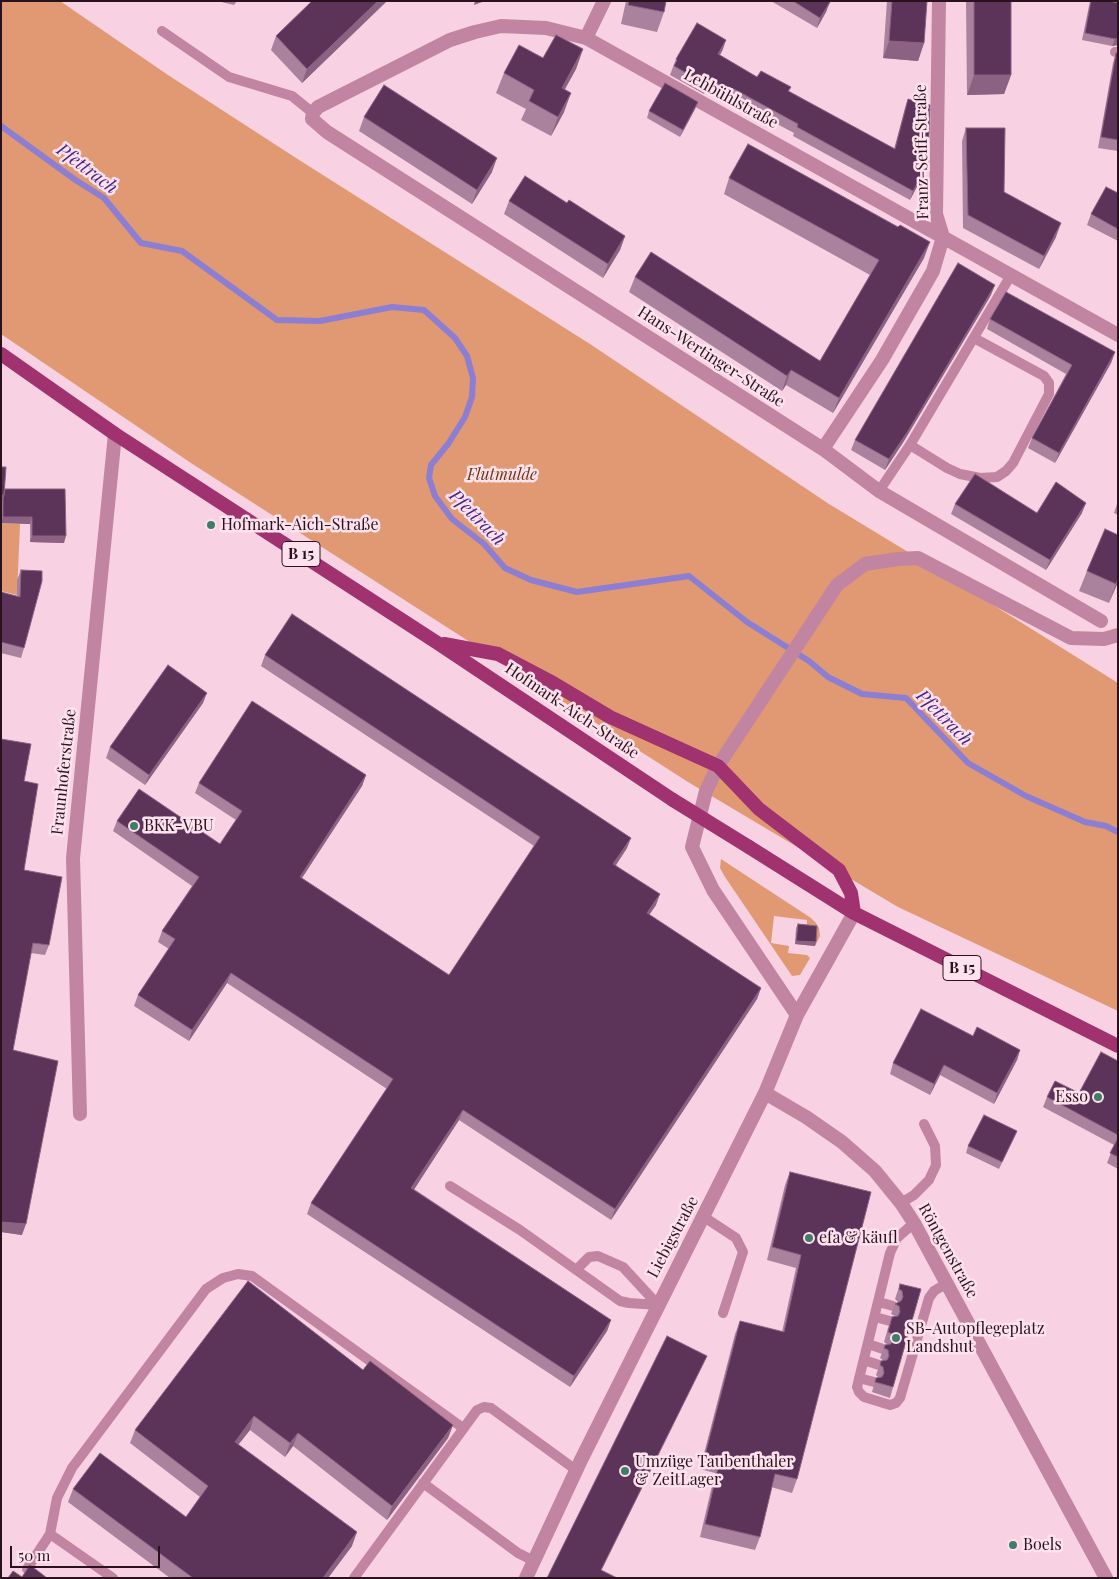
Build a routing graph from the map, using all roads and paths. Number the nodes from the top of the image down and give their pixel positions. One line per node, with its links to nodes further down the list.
1 (604, 1): 4 (street)
2 (940, 1): 6 (street, Franz-Seiff-Straße)
3 (162, 30): 5 (lane)
4 (586, 38): 5 (street, Lehbühlstraße); 6 (street, Lehbühlstraße)
5 (313, 113): 13 (street, Hans-Wertinger-Straße)
6 (943, 237): 7 (street, Lehbühlstraße); 13 (street, Franz-Seiff-Straße)
7 (1011, 275): 8 (street, Lehbühlstraße); 9 (lane)
8 (1118, 335)
9 (974, 338): 12 (lane); 12 (lane)
10 (1, 354): 11 (main road, Hofmark-Aich-Straße / B 15)
11 (115, 434): 17 (main road, Hofmark-Aich-Straße / B 15); 23 (street, Fraunhoferstraße)
12 (910, 445): 14 (lane)
13 (823, 449): 14 (street, Hans-Wertinger-Straße)
14 (879, 491): 15 (street, Hans-Wertinger-Straße)
15 (1101, 621)
16 (1118, 635): 18 (street)
17 (436, 642): 18 (main road); 19 (main road, Hofmark-Aich-Straße / B 15, bridge)
18 (718, 766): 19 (main road); 20 (street)
19 (854, 913): 20 (street, Liebigstraße); 21 (main road, Hofmark-Aich-Straße / B 15)
20 (796, 1015): 22 (street, Liebigstraße)
21 (1118, 1046)
22 (765, 1093): 26 (street, Röntgenstraße); 27 (street, Liebigstraße)
23 (80, 1114)
24 (924, 1124): 26 (lane)
25 (450, 1186): 29 (lane)
26 (901, 1203): 28 (street, Röntgenstraße)
27 (704, 1217): 32 (street, Liebigstraße); 35 (lane)
28 (914, 1223): 30 (street, Röntgenstraße); 31 (lane)
29 (576, 1270): 32 (lane); 32 (lane)
30 (947, 1283): 36 (lane); 56 (street, Röntgenstraße)
31 (879, 1302): 33 (lane); 37 (lane)
32 (658, 1305): 48 (street, Liebigstraße)
33 (893, 1306)
34 (913, 1312): 36 (lane)
35 (723, 1313)
36 (924, 1315): 40 (lane)
37 (875, 1317): 38 (lane); 41 (lane)
38 (890, 1321)
39 (909, 1327): 40 (lane)
40 (920, 1330): 45 (lane)
41 (868, 1344): 42 (lane); 43 (lane)
42 (883, 1349)
43 (864, 1360): 44 (lane); 45 (lane)
44 (879, 1365)
45 (859, 1378): 46 (lane)
46 (874, 1382)
47 (463, 1428): 48 (lane); 49 (lane); 50 (lane)
48 (576, 1470): 51 (street, Liebigstraße)
49 (422, 1483): 51 (lane); 54 (lane)
50 (50, 1534): 52 (lane); 53 (lane)
51 (534, 1561): 55 (street, Liebigstraße)
52 (39, 1578)
53 (113, 1578)
54 (354, 1578)
55 (526, 1578)
56 (1106, 1578)

